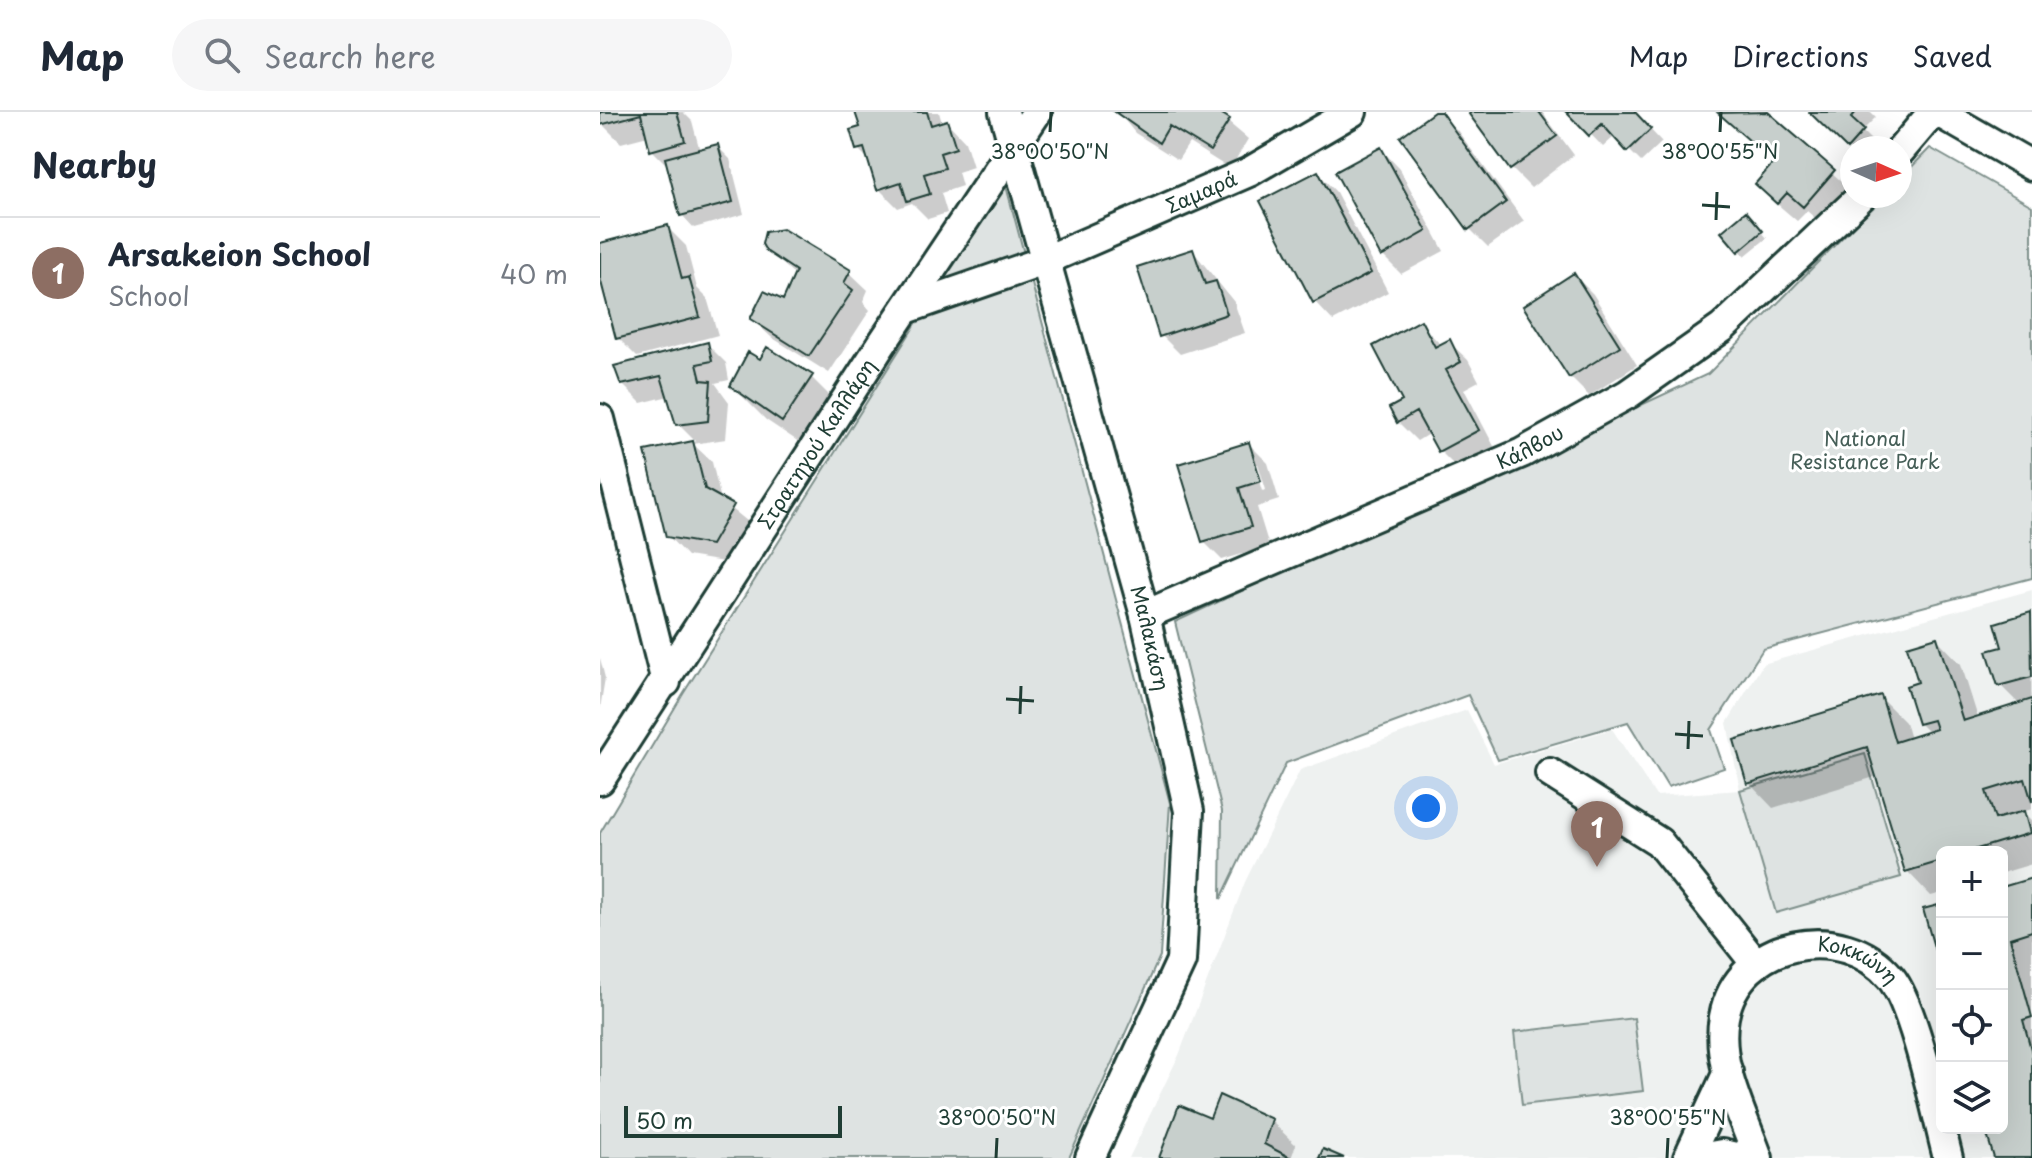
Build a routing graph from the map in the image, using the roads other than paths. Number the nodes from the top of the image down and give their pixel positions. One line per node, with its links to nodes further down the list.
1 (1004, 112): 6 (street, Μαλακάση)
2 (1037, 112): 6 (street, Στρατηγού Καλλάρη)
3 (1352, 112): 9 (street, Σαμαρά)
4 (1935, 112): 5 (street); 7 (street)
5 (1912, 138)
6 (1014, 146): 9 (street, Μαλακάση); 10 (street, Στρατηγού Καλλάρη)
7 (2032, 166)
8 (1849, 208): 12 (street, Κάλβου)
9 (1044, 261): 10 (street, Σαμαρά); 12 (street, Μαλακάση)
10 (906, 309): 13 (street, Στρατηγού Καλλάρη)
11 (600, 419): 13 (street)
12 (1145, 615): 18 (street, Μαλακάση)
13 (666, 682): 15 (street, Στρατηγού Καλλάρη)
14 (1550, 773): 16 (street)
15 (600, 780)
16 (1756, 964): 17 (street, Κοκκώνη); 23 (street, Κοκκώνη)
17 (1728, 1072): 19 (street); 22 (street, Κοκκώνη)
18 (1090, 1158)
19 (1688, 1158)
20 (1700, 1158): 21 (street)
21 (1740, 1158)
22 (1758, 1158)
23 (1948, 1158)

